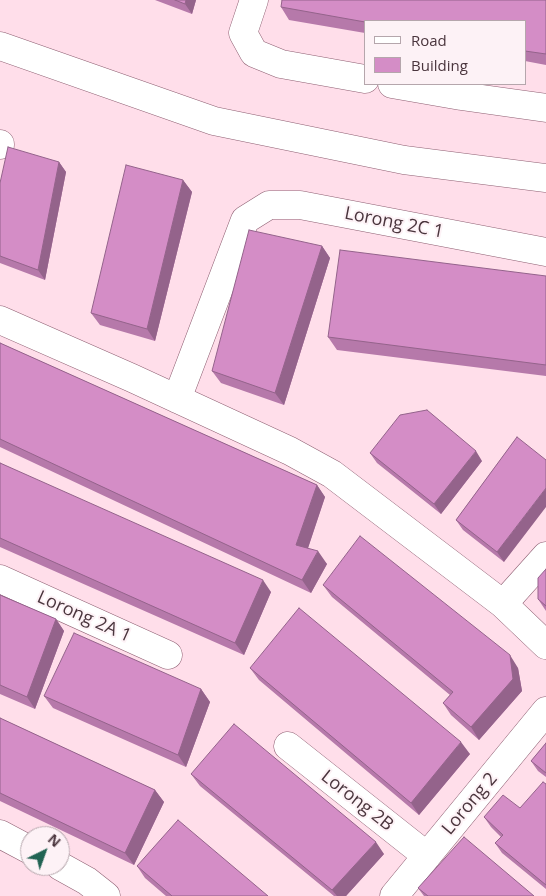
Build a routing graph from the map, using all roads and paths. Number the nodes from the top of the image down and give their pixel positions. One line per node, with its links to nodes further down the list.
1 (254, 0): 3 (street)
2 (0, 46): 6 (street)
3 (364, 79)
4 (398, 85): 5 (street)
5 (546, 108)
6 (546, 178)
7 (546, 252): 9 (street, Lorong 2C 1)
8 (0, 320): 9 (street)
9 (177, 399): 12 (street)
10 (546, 556): 12 (street)
11 (0, 579): 14 (street, Lorong 2A 1)
12 (503, 604): 13 (street)
13 (546, 644)
14 (168, 655)
15 (546, 711): 19 (street, Lorong 2)
16 (288, 746): 19 (street, Lorong 2B)
17 (0, 834): 18 (street)
18 (20, 845)
19 (427, 856): 22 (street, Lorong 2)
20 (70, 872): 21 (street)
21 (106, 896)
22 (394, 896)

